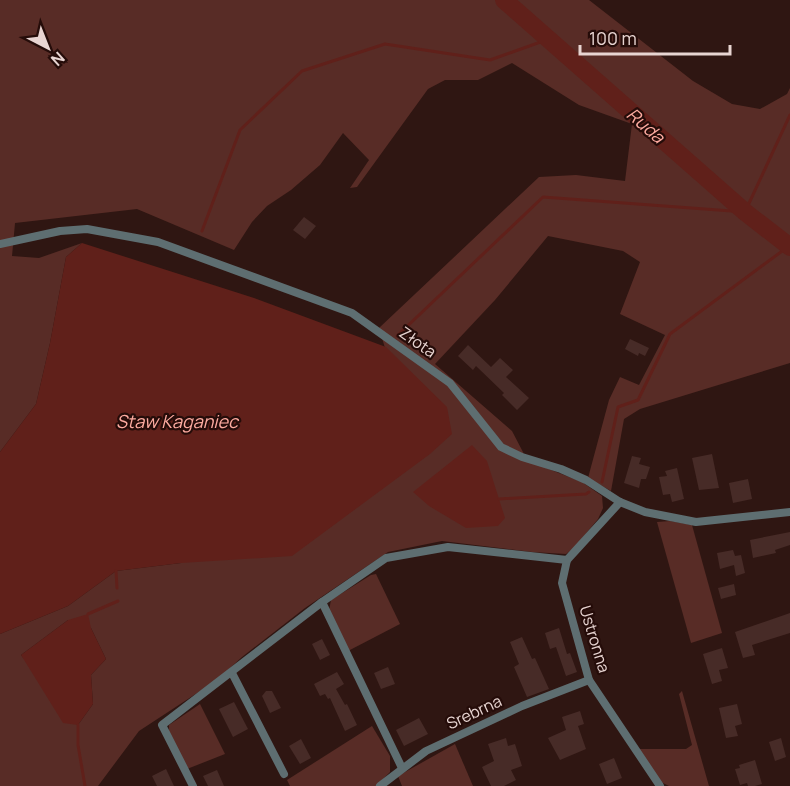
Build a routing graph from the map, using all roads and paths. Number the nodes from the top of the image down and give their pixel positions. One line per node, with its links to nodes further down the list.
1 (0, 244): 2 (street, Złota)
2 (620, 502): 3 (street, Złota); 4 (street)
3 (790, 512)
4 (567, 560): 5 (street); 7 (street, Ustronna)
5 (322, 602): 6 (street); 8 (street)
6 (232, 673): 9 (street); 10 (street)
7 (590, 680): 8 (street, Srebrna); 12 (street, Ustronna)
8 (402, 768): 11 (street, Srebrna)
9 (284, 774)
10 (193, 786)
11 (380, 786)
12 (660, 786)

